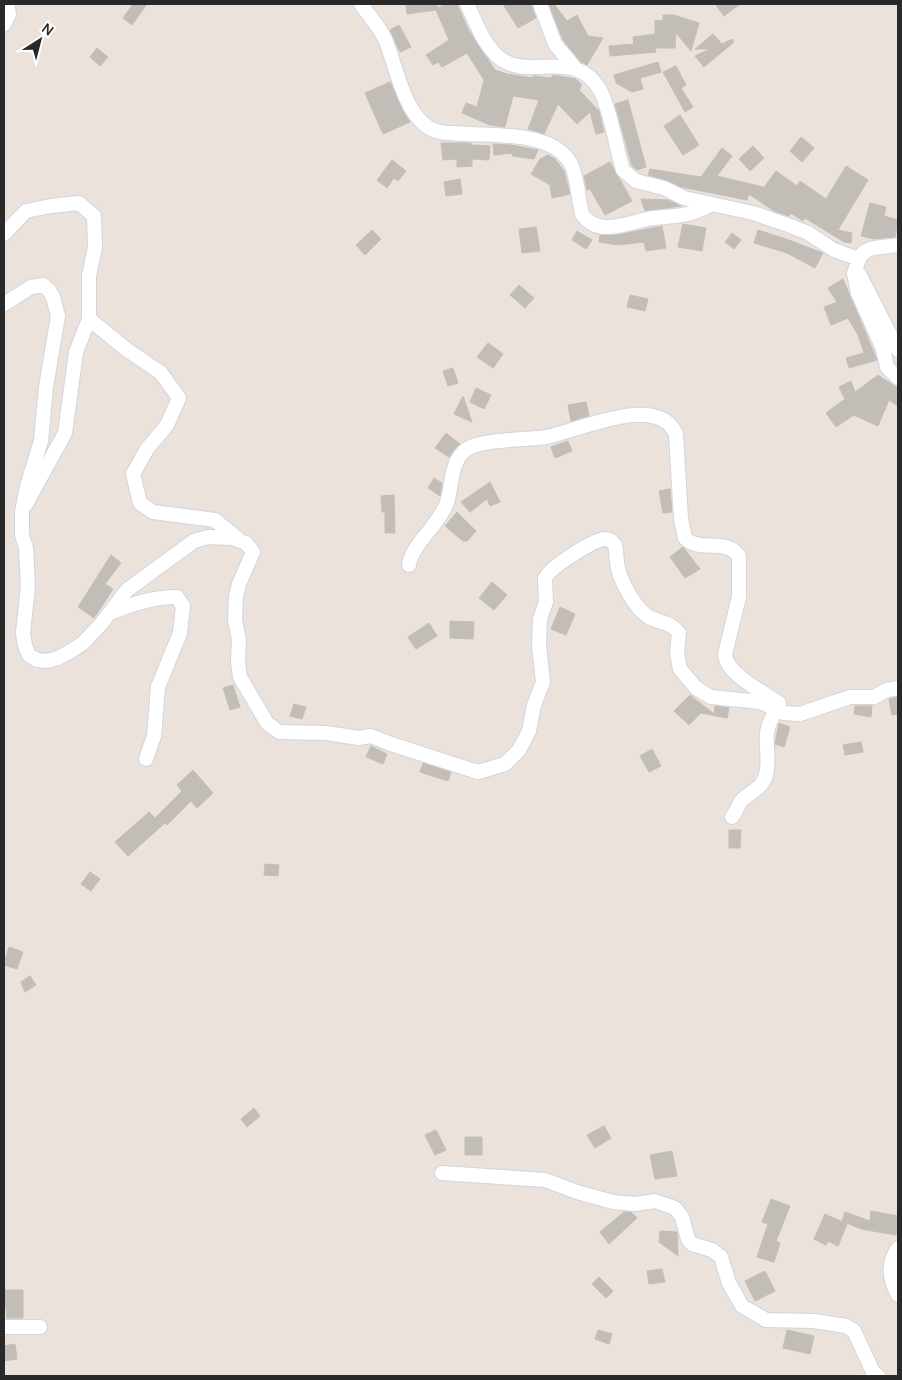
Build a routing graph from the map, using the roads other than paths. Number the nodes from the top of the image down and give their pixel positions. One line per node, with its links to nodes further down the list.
1 (8, 4): 5 (street)
2 (361, 4): 7 (street)
3 (467, 4): 6 (street)
4 (540, 4): 6 (street)
5 (4, 24)
6 (574, 67): 7 (street)
7 (712, 204): 10 (street)
8 (4, 234): 12 (street)
9 (898, 245): 10 (street)
10 (857, 263): 13 (street); 14 (street)
11 (4, 304): 15 (street)
12 (89, 318): 15 (street); 16 (street)
13 (898, 350)
14 (898, 378)
15 (22, 512): 18 (street)
16 (239, 540): 18 (street); 20 (street)
17 (409, 565): 21 (street)
18 (110, 613): 22 (street)
19 (898, 688): 21 (street)
20 (777, 711): 21 (street); 23 (street)
21 (800, 714)
22 (146, 759)
23 (732, 817)
24 (442, 1173): 29 (street)
25 (898, 1248): 26 (street)
26 (898, 1295)
27 (4, 1327): 28 (street)
28 (40, 1327)
29 (878, 1376)

